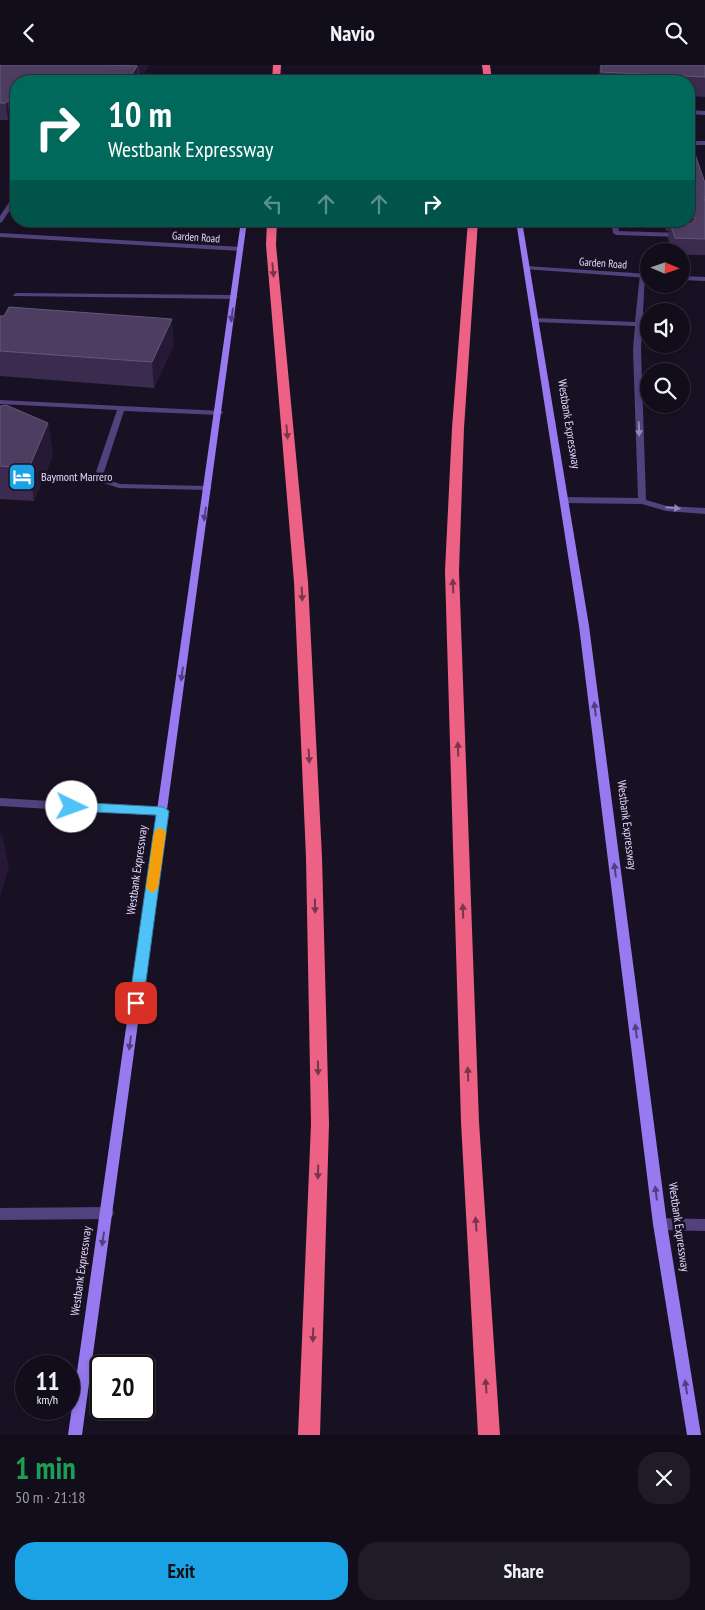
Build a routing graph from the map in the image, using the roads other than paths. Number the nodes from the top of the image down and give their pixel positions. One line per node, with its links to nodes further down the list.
1 (10, 205): 2 (street)
2 (0, 221)
3 (243, 227): 10 (main road, Westbank Expressway)
4 (272, 227): 34 (highway, one-way to 34)
5 (473, 227): 35 (highway, one-way to 5)
6 (520, 227): 11 (main road, Westbank Expressway)
7 (615, 227): 9 (street)
8 (0, 235): 10 (street, Garden Road)
9 (689, 235)
10 (241, 249): 17 (main road, Westbank Expressway)
11 (526, 268): 12 (street, Garden Road); 18 (main road, Westbank Expressway)
12 (640, 275)
13 (690, 278): 14 (street)
14 (705, 279)
15 (642, 293): 19 (street)
16 (16, 295): 17 (street)
17 (234, 297): 22 (main road, Westbank Expressway, one-way to 22)
18 (535, 320): 19 (street); 24 (main road, Westbank Expressway)
19 (638, 324): 25 (street, one-way to 25)
20 (0, 401): 21 (street)
21 (122, 409): 22 (street); 23 (street)
22 (219, 413): 23 (main road, Westbank Expressway)
23 (208, 488): 28 (main road, Westbank Expressway, one-way to 28)
24 (564, 500): 25 (street); 31 (main road, Westbank Expressway, one-way to 24)
25 (642, 501): 26 (street, one-way to 26)
26 (705, 511)
27 (0, 802): 28 (street)
28 (163, 811): 29 (main road, Westbank Expressway, one-way to 29)
29 (107, 1213): 30 (street); 33 (main road, Westbank Expressway, one-way to 33)
30 (0, 1215)
31 (660, 1224): 32 (street); 36 (main road, Westbank Expressway, one-way to 31)
32 (705, 1225)
33 (76, 1435)
34 (309, 1435)
35 (490, 1435)
36 (694, 1435)

